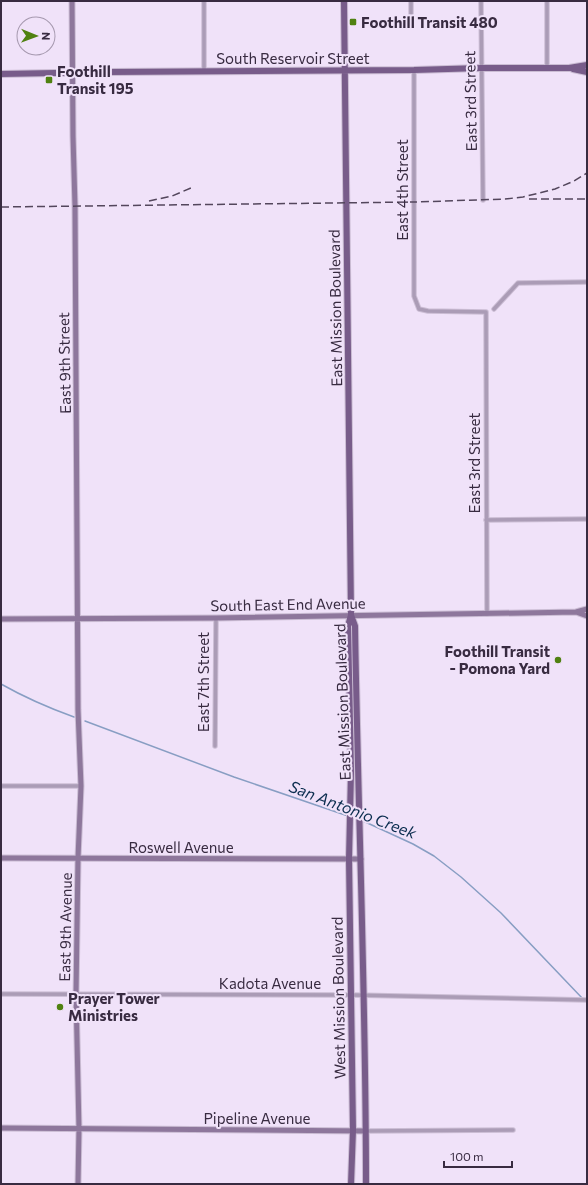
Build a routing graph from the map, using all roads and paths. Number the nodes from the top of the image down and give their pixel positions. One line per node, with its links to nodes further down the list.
1 (72, 1): 16 (street, East 9th Street)
2 (204, 1): 13 (street)
3 (344, 1): 14 (main road, East Mission Boulevard)
4 (411, 1): 7 (street)
5 (481, 1): 9 (street, East 3rd Street)
6 (547, 1): 10 (street)
7 (411, 19)
8 (586, 65): 11 (main road, South Reservoir Street)
9 (481, 68): 10 (main road, South Reservoir Street); 12 (main road, South Reservoir Street); 18 (street, East 3rd Street)
10 (548, 68): 11 (main road, South Reservoir Street)
11 (569, 68): 15 (main road)
12 (414, 70): 14 (main road, South Reservoir Street); 21 (street, East 4th Street)
13 (204, 71): 14 (main road, South Reservoir Street); 16 (main road, South Reservoir Street)
14 (345, 71): 27 (main road, East Mission Boulevard)
15 (587, 72)
16 (72, 73): 17 (main road, South Reservoir Street); 31 (street, East 9th Street)
17 (1, 74)
18 (484, 200)
19 (587, 282): 20 (street)
20 (494, 309)
21 (486, 312): 23 (street, East 3rd Street)
22 (587, 519): 23 (street)
23 (486, 520): 26 (street, East 3rd Street)
24 (587, 609): 25 (street)
25 (576, 612): 26 (street, South East End Avenue); 28 (street)
26 (488, 614): 27 (street, South East End Avenue)
27 (351, 615): 29 (street, South East End Avenue); 36 (main road, East Mission Boulevard); 40 (main road, East Mission Boulevard)
28 (587, 616)
29 (216, 618): 31 (street, South East End Avenue); 33 (street, East 7th Street)
30 (1, 619): 31 (street, South East End Avenue)
31 (78, 619): 32 (street, East 9th Street)
32 (79, 725): 35 (street, East 9th Avenue)
33 (215, 746)
34 (1, 786): 35 (street)
35 (81, 786): 38 (street, East 9th Avenue)
36 (350, 812): 39 (main road, West Mission Boulevard)
37 (1, 858): 38 (street, Roswell Avenue)
38 (78, 858): 39 (street, Roswell Avenue); 42 (street, East 9th Avenue)
39 (349, 859): 40 (street, Roswell Avenue); 43 (main road, West Mission Boulevard)
40 (361, 859): 44 (main road, East Mission Boulevard)
41 (1, 994): 42 (street, Kadota Avenue)
42 (76, 995): 43 (street, Kadota Avenue); 47 (street, East 9th Avenue)
43 (352, 996): 44 (street, Kadota Avenue); 48 (main road, West Mission Boulevard)
44 (364, 997): 45 (street, Kadota Avenue); 50 (main road, East Mission Boulevard)
45 (587, 1000)
46 (1, 1128): 47 (street, Pipeline Avenue)
47 (79, 1129): 48 (street, Pipeline Avenue); 51 (street, East 9th Avenue)
48 (353, 1130): 50 (street, Pipeline Avenue); 52 (main road, West Mission Boulevard)
49 (513, 1130): 50 (street, Pipeline Avenue)
50 (366, 1131): 53 (main road, East Mission Boulevard)
51 (78, 1184)
52 (351, 1184)
53 (366, 1184)

